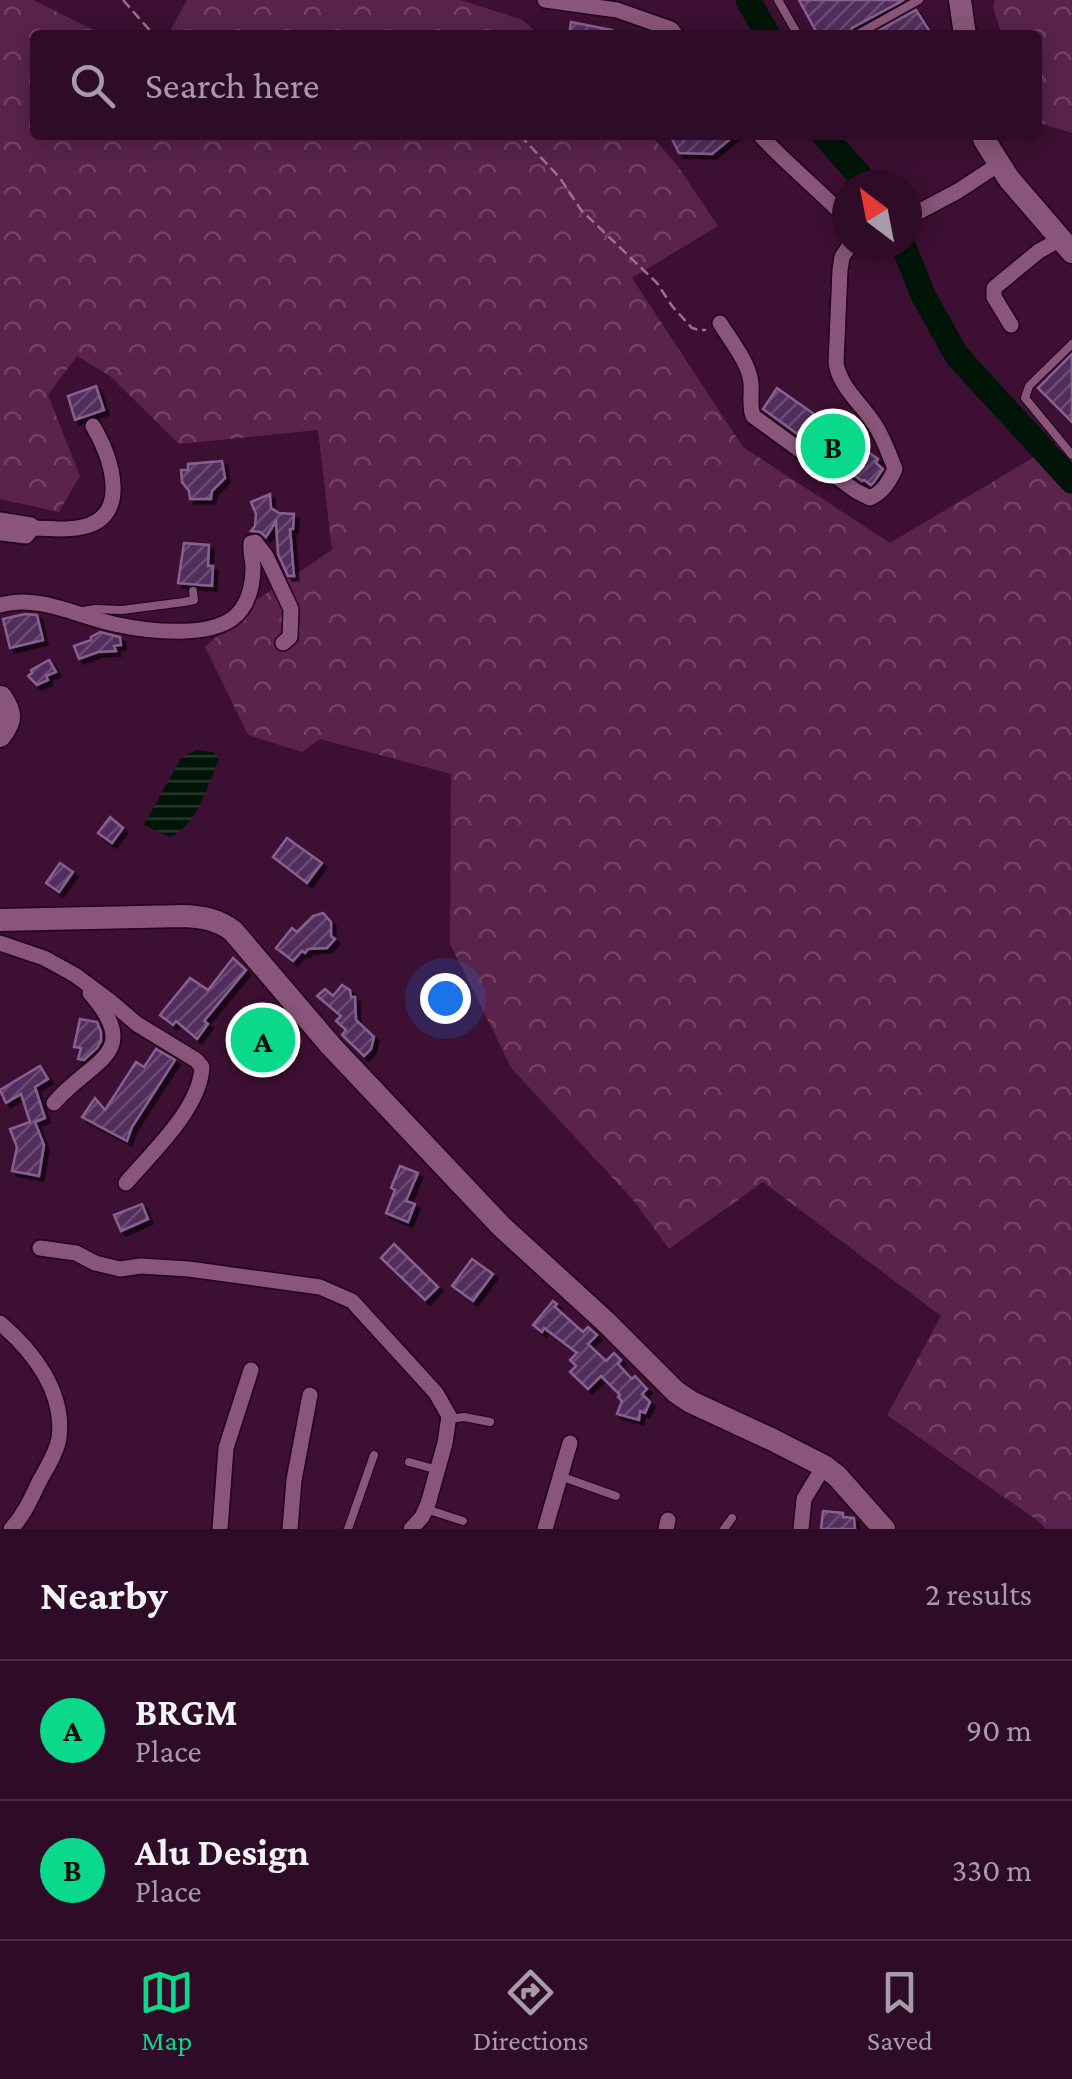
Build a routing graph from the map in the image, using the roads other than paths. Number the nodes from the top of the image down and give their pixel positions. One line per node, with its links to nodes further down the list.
1 (545, 0): 5 (street)
2 (778, 0): 6 (lane)
3 (919, 0): 7 (lane)
4 (960, 0): 8 (street)
5 (670, 30)
6 (795, 30)
7 (865, 30)
8 (964, 30)
9 (765, 140): 12 (street)
10 (987, 140): 11 (street)
11 (999, 164): 13 (street); 14 (street)
12 (832, 203)
13 (922, 210)
14 (1066, 246): 17 (street)
15 (842, 260): 16 (street)
16 (720, 322)
17 (1011, 326)
18 (1072, 344): 20 (lane)
19 (94, 426): 22 (street)
20 (1072, 455)
21 (0, 520): 22 (street)
22 (33, 528): 23 (street)
23 (0, 533)
24 (193, 591): 26 (lane)
25 (0, 604): 26 (street)
26 (73, 613): 27 (street)
27 (283, 644)
28 (0, 680): 29 (street)
29 (0, 699): 30 (street)
30 (0, 736)
31 (0, 920): 45 (street)
32 (0, 943): 33 (street)
33 (75, 975): 34 (street); 35 (street)
34 (54, 1102)
35 (126, 1183)
36 (40, 1248): 40 (street)
37 (0, 1323): 52 (street)
38 (251, 1370): 53 (street)
39 (310, 1395): 54 (street)
40 (449, 1419): 41 (lane); 46 (street)
41 (490, 1422)
42 (570, 1443): 47 (street)
43 (374, 1454): 55 (lane)
44 (410, 1462): 46 (lane)
45 (824, 1466): 59 (street); 60 (street)
46 (438, 1470): 49 (street)
47 (560, 1476): 48 (lane); 57 (street)
48 (616, 1496)
49 (426, 1509): 51 (lane); 56 (street)
50 (732, 1518): 58 (lane)
51 (464, 1520)
52 (11, 1529)
53 (220, 1529)
54 (290, 1529)
55 (348, 1529)
56 (411, 1529)
57 (545, 1529)
58 (724, 1529)
59 (802, 1529)
60 (884, 1529)

